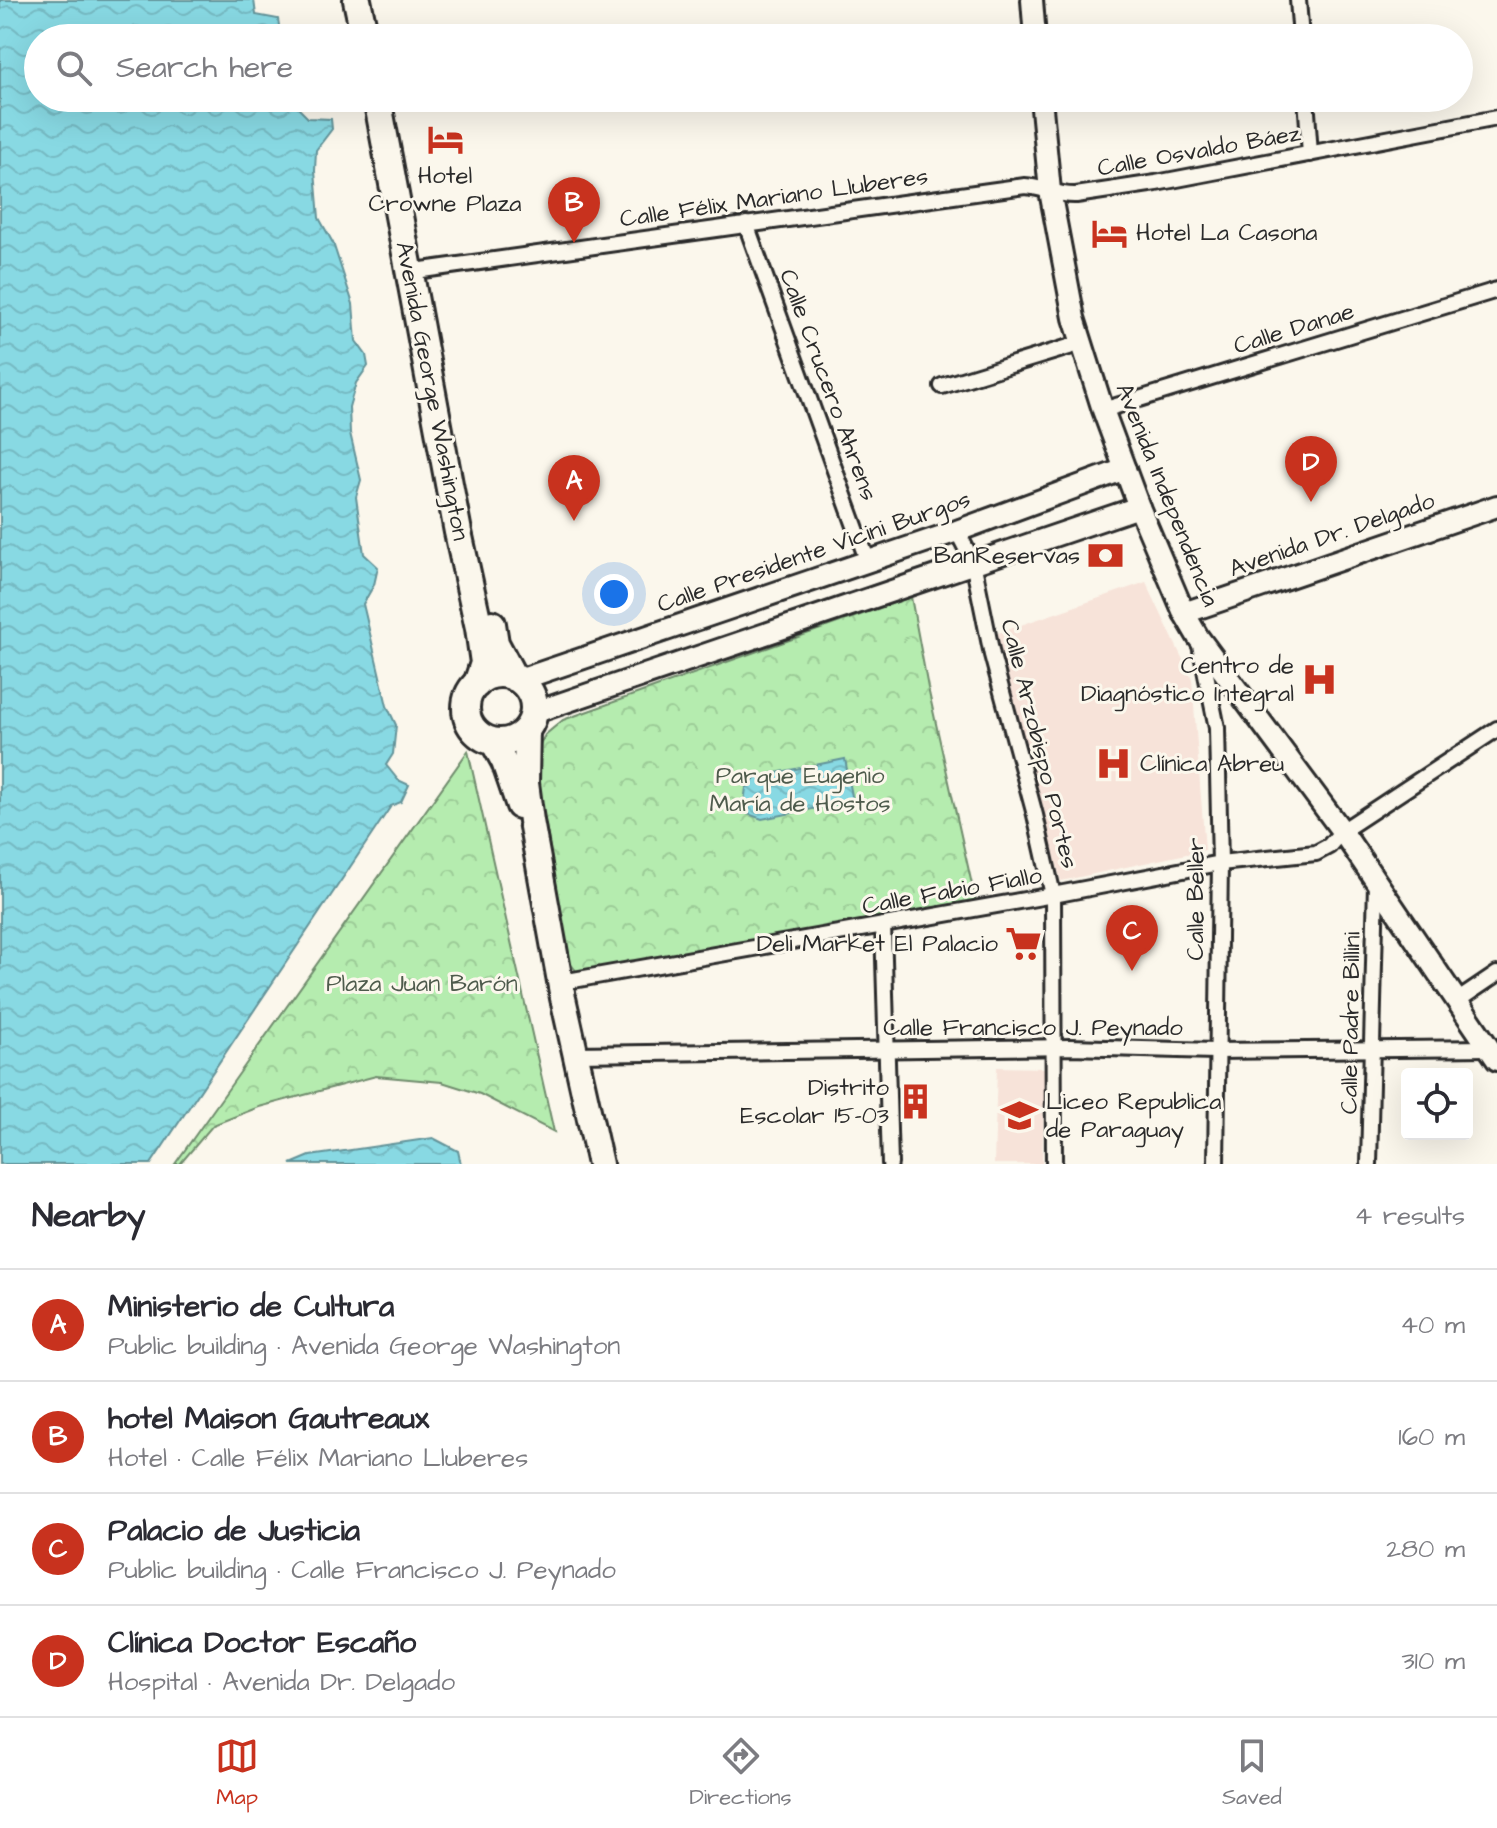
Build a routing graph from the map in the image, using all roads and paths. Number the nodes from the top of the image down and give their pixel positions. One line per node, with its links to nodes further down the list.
1 (357, 0): 5 (highway)
2 (372, 0): 6 (highway)
3 (1032, 0): 7 (main road)
4 (1298, 0): 8 (street)
5 (362, 24)
6 (376, 24)
7 (1034, 24)
8 (1300, 24)
9 (380, 112): 17 (highway, Avenida George Washington)
10 (393, 112): 17 (highway, Avenida George Washington)
11 (1042, 112): 15 (main road, Avenida Independencia)
12 (1307, 112): 14 (street)
13 (1497, 118): 14 (street, Calle Osvaldo Báez)
14 (1310, 154): 15 (street, Calle Osvaldo Báez)
15 (1050, 191): 16 (street, Calle Félix Mariano Lluberes); 19 (main road, Avenida Independencia)
16 (746, 224): 17 (street, Calle Félix Mariano Lluberes); 26 (street, Calle Crucero Ahrens)
17 (414, 271): 30 (highway, Avenida George Washington); 31 (highway, Avenida George Washington)
18 (1497, 290): 21 (street, Calle Danae)
19 (1082, 343): 20 (street); 21 (main road, Avenida Independencia)
20 (942, 386)
21 (1103, 410): 22 (main road, Avenida Independencia)
22 (1125, 469): 23 (main road, Avenida Independencia); 25 (main road, Calle Presidente Vicini Burgos)
23 (1139, 507): 27 (main road); 28 (main road, Avenida Independencia)
24 (1496, 509): 28 (main road, Avenida Dr. Delgado)
25 (957, 531): 26 (main road, Calle Presidente Vicini Burgos); 27 (street, Calle Arzobispo Portes)
26 (868, 562): 30 (main road, Calle Presidente Vicini Burgos)
27 (973, 562): 32 (main road); 39 (street, Calle Arzobispo Portes)
28 (1184, 613): 29 (main road, Avenida Independencia)
29 (1198, 637): 35 (main road, Avenida Independencia); 36 (street, Calle Beller)
30 (516, 679): 31 (highway); 32 (highway)
31 (477, 684): 34 (highway)
32 (530, 720): 34 (highway); 38 (main road)
33 (1497, 729): 35 (street, Calle Fabio Fiallo)
34 (493, 742): 38 (main road)
35 (1342, 831): 36 (street, Calle Fabio Fiallo); 37 (main road, Avenida Independencia)
36 (1220, 863): 39 (street, Calle Fabio Fiallo); 47 (street, Calle Beller)
37 (1376, 883): 43 (main road, Avenida Independencia); 46 (street, Calle Padre Billini)
38 (543, 890): 42 (main road)
39 (1053, 895): 40 (street, Calle Fabio Fiallo); 44 (street, Calle Arzobispo Portes)
40 (883, 925): 42 (street, Calle Fabio Fiallo); 45 (street)
41 (1497, 974): 43 (street)
42 (562, 982): 48 (main road)
43 (1457, 1001): 49 (main road, Avenida Independencia)
44 (1053, 1048): 45 (street, Calle Francisco J. Peynado); 47 (street, Calle Francisco J. Peynado); 52 (street, Calle Arzobispo Portes)
45 (887, 1049): 48 (street, Calle Francisco J. Peynado); 51 (street)
46 (1373, 1050): 47 (street, Calle Francisco J. Peynado); 49 (street, Calle Francisco J. Peynado); 54 (street, Calle Padre Billini)
47 (1215, 1051): 53 (street, Calle Beller)
48 (576, 1054): 50 (main road)
49 (1493, 1054)
50 (600, 1164)
51 (890, 1164)
52 (1054, 1164)
53 (1216, 1164)
54 (1369, 1164)

